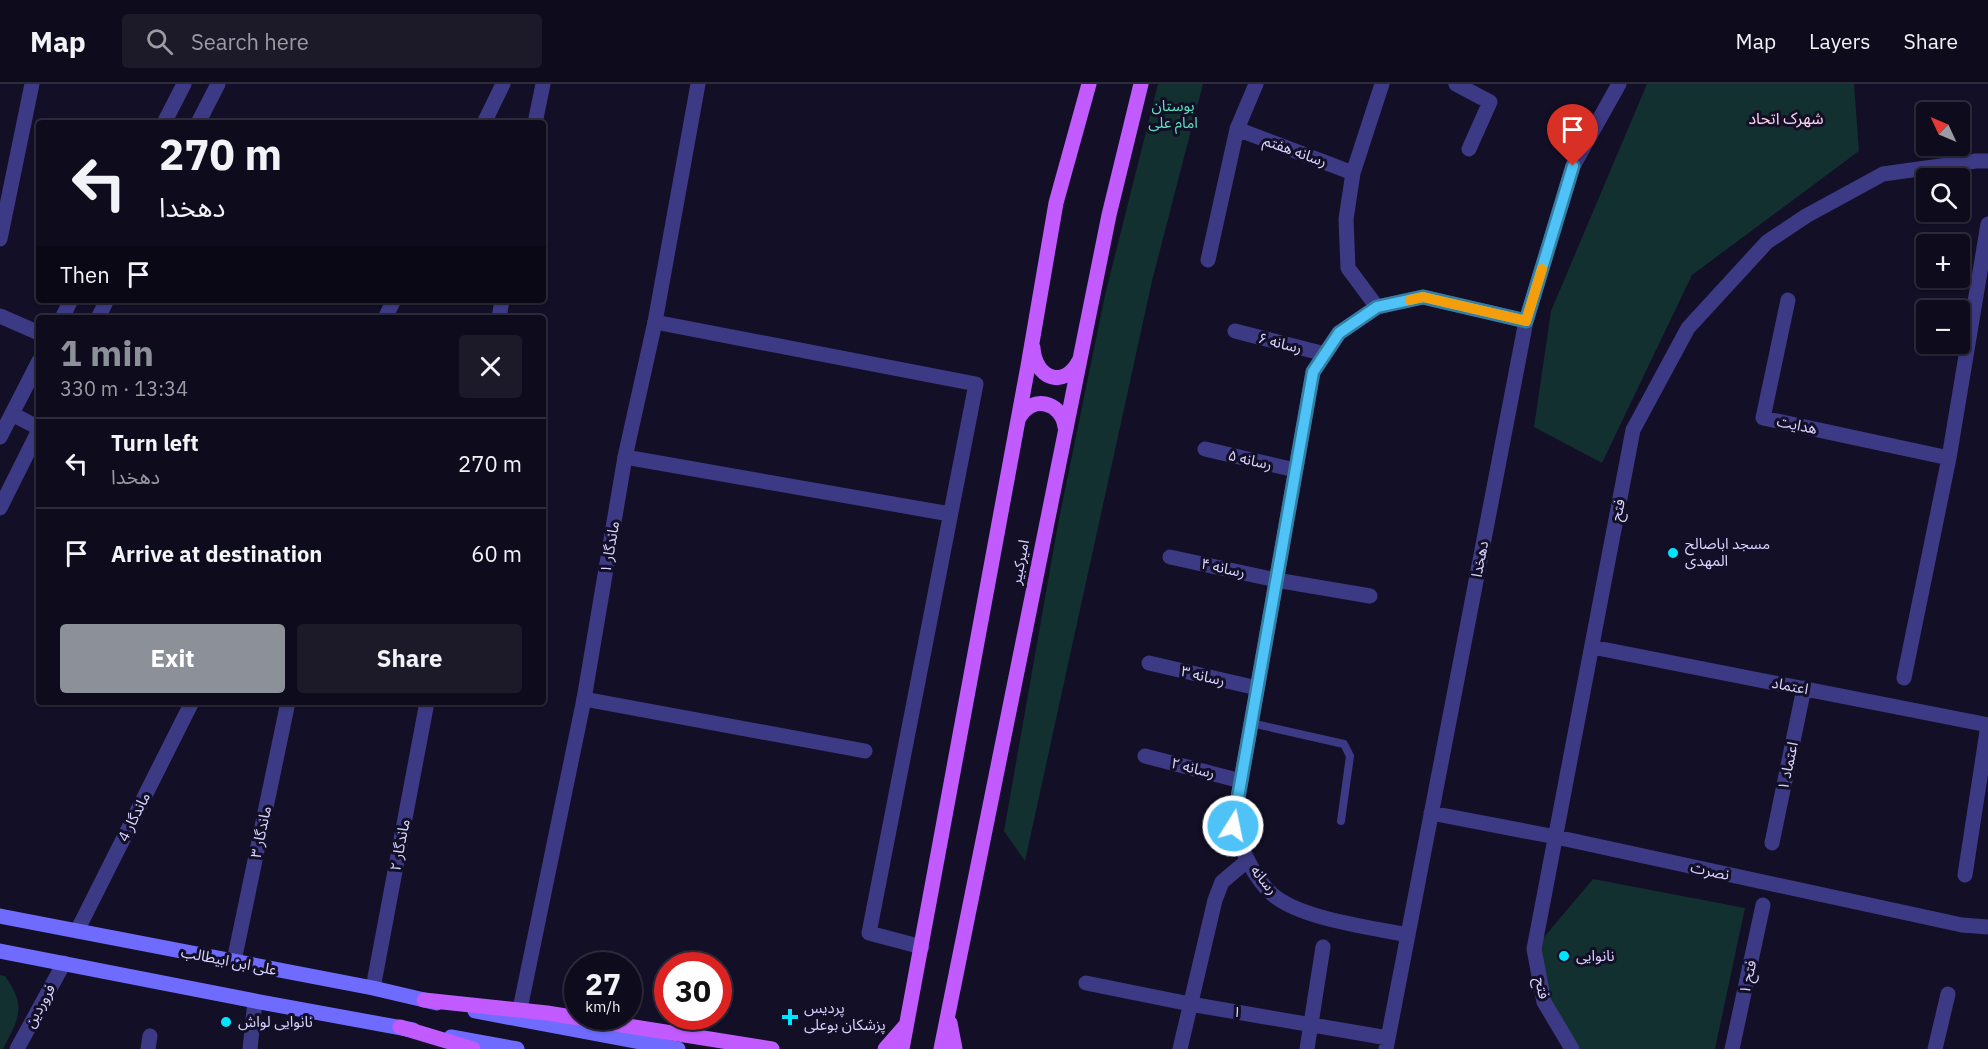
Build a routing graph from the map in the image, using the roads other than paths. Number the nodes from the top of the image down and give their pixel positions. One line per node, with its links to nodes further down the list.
1 (32, 84): 22 (street)
2 (184, 84): 13 (street)
3 (218, 84): 14 (street)
4 (503, 84): 15 (street)
5 (543, 84): 16 (street)
6 (698, 84): 28 (street, ماندگار ۱)
7 (1089, 84): 31 (main road, امیرکبیر)
8 (1141, 84): 33 (main road, امیرکبیر)
9 (1256, 84): 17 (street)
10 (1382, 84): 20 (street)
11 (1456, 84): 18 (street)
12 (1617, 85): 27 (street, دهخدا)
13 (166, 120)
14 (200, 120)
15 (485, 120)
16 (536, 120)
17 (1237, 129): 20 (street, رسانه هفتم); 23 (street)
18 (1469, 149)
19 (1988, 161): 50 (street, فتح)
20 (1353, 173): 25 (street)
21 (1988, 224): 43 (street)
22 (0, 239)
23 (1208, 260)
24 (1788, 300): 43 (street, هدایت)
25 (1377, 307): 27 (street, رسانه); 32 (street, رسانه)
26 (0, 316): 30 (street)
27 (1526, 321): 64 (street, دهخدا)
28 (655, 322): 42 (street, ماندگار ۱); 46 (street)
29 (1234, 331): 32 (street, رسانه ۶)
30 (36, 332)
31 (1033, 342): 33 (main road); 36 (main road, امیرکبیر)
32 (1324, 354): 44 (street, رسانه)
33 (1082, 356): 38 (main road, امیرکبیر)
34 (36, 368): 35 (street)
35 (12, 414): 37 (street); 40 (street)
36 (1018, 419): 38 (main road); 75 (main road, امیرکبیر)
37 (36, 427)
38 (1065, 427): 87 (main road, امیرکبیر)
39 (36, 435): 45 (street)
40 (0, 437)
41 (1205, 449): 44 (street, رسانه ۵)
42 (625, 457): 46 (street); 55 (street, ماندگار ۱)
43 (1949, 458): 52 (street)
44 (1295, 470): 48 (street, رسانه)
45 (0, 508)
46 (950, 514): 75 (street)
47 (1170, 557): 48 (street, رسانه ۴)
48 (1276, 580): 49 (street, رسانه ۴); 53 (street, رسانه)
49 (1370, 596)
50 (1592, 646): 54 (street, اعتماد); 66 (street, فتح)
51 (1149, 663): 53 (street, رسانه ۳)
52 (1904, 678)
53 (1257, 688): 59 (street, رسانه)
54 (1804, 688): 60 (street, اعتماد); 67 (street, اعتماد ۱)
55 (584, 699): 61 (street); 86 (street, ماندگار ۱)
56 (190, 705): 73 (street, ماندگار 4)
57 (287, 705): 78 (street, ماندگار ۳)
58 (426, 705): 81 (street, ماندگار ۲)
59 (1251, 723): 63 (street, رسانه); 65 (lane)
60 (1988, 725): 69 (street)
61 (865, 751)
62 (1145, 756): 63 (street, رسانه ۲)
63 (1241, 780): 68 (street, رسانه)
64 (1431, 813): 66 (street, نصرت); 74 (street, دهخدا)
65 (1341, 821)
66 (1556, 837): 72 (street, نصرت); 104 (street, فتح)
67 (1772, 843)
68 (1248, 860): 74 (street, رسانه); 85 (street)
69 (1965, 874)
70 (1763, 905): 105 (street, فتح ۱)
71 (0, 916): 73 (main road, علی ابن ابیطالب)
72 (1988, 927)
73 (77, 931): 78 (main road, علی ابن ابیطالب)
74 (1408, 934): 91 (street, دهخدا)
75 (922, 946): 88 (main road, امیرکبیر)
76 (1323, 947): 89 (street)
77 (0, 951): 79 (main road)
78 (234, 961): 81 (main road, علی ابن ابیطالب)
79 (64, 963): 84 (main road); 92 (street, فروردین)
80 (1086, 983): 85 (street, ۱)
81 (373, 988): 83 (main road, علی ابن ابیطالب)
82 (1948, 994): 106 (street)
83 (424, 1000): 86 (main road); 96 (main road, علی ابن ابیطالب)
84 (255, 1001): 90 (main road); 93 (street)
85 (1190, 1004): 89 (street, ۱); 102 (street)
86 (520, 1009): 97 (main road)
87 (949, 1016): 100 (main road, امیرکبیر); 101 (main road)
88 (908, 1023): 98 (main road); 99 (main road, امیرکبیر)
89 (1311, 1024): 91 (street, ۱); 103 (street)
90 (406, 1028): 94 (main road); 95 (main road)
91 (1387, 1043)
92 (17, 1049)
93 (249, 1049)
94 (473, 1049)
95 (517, 1049)
96 (678, 1049)
97 (772, 1049)
98 (885, 1049)
99 (902, 1049)
100 (941, 1049)
101 (955, 1049)
102 (1180, 1049)
103 (1307, 1049)
104 (1572, 1049)
105 (1732, 1049)
106 (1935, 1049)

